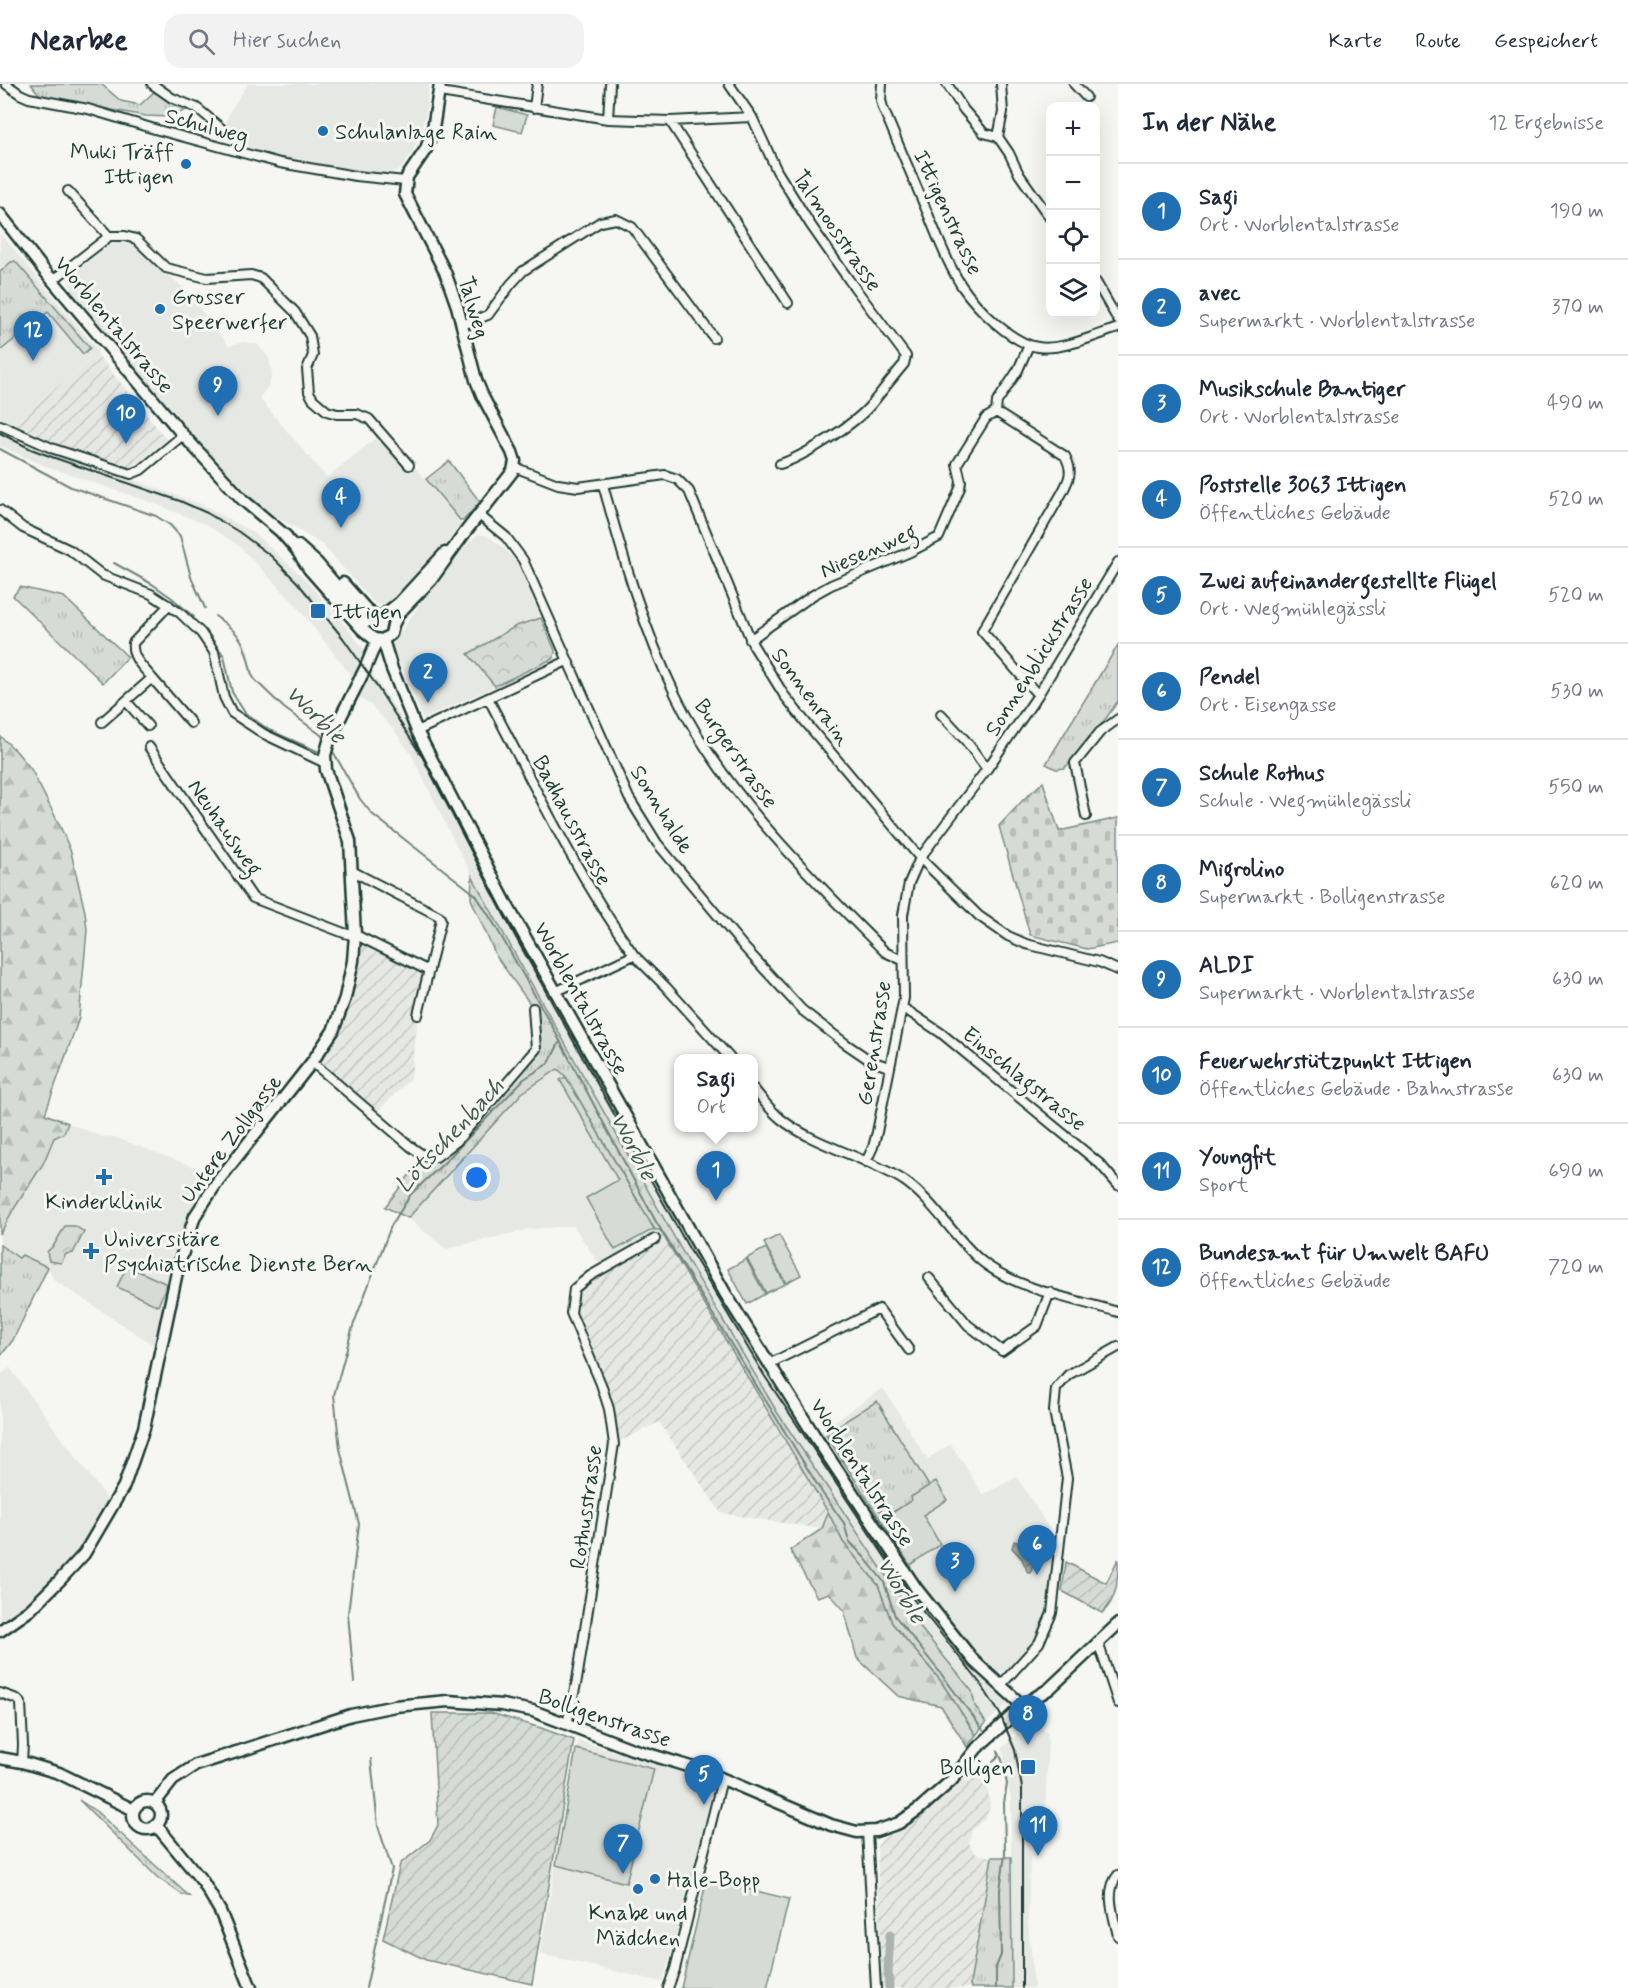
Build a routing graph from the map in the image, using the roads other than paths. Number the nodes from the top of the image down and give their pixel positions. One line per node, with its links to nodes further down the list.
1 (6, 84): 18 (street, Schulweg)
2 (152, 84): 16 (street)
3 (537, 84): 12 (street)
4 (610, 84): 14 (street)
5 (729, 84): 13 (street, Talmoosstrasse)
6 (882, 84): 30 (street, Ittigenstrasse)
7 (947, 84): 17 (street)
8 (1001, 84): 17 (street)
9 (1074, 84): 11 (street)
10 (440, 88): 12 (street); 18 (main road)
11 (1086, 97)
12 (534, 108): 14 (street)
13 (752, 117): 15 (street); 34 (street, Talmoosstrasse)
14 (608, 119): 15 (street)
15 (670, 122): 25 (street)
16 (221, 128)
17 (998, 137): 20 (street)
18 (405, 181): 27 (main road, Talweg)
19 (69, 191): 22 (street)
20 (1046, 212)
21 (0, 213): 23 (main road, Worblentalstrasse)
22 (107, 236): 23 (street); 35 (street)
23 (53, 280): 33 (main road, Worblentalstrasse)
24 (1100, 290): 26 (street)
25 (788, 303)
26 (1118, 320)
27 (462, 326): 29 (street); 36 (main road, Talweg)
28 (1118, 328): 30 (street, Ittigenstrasse)
29 (714, 338)
30 (1029, 345): 31 (street, Niesenweg)
31 (996, 412): 46 (street, Niesenweg); 49 (street)
32 (0, 425): 33 (street)
33 (183, 435): 43 (main road, Worblentalstrasse)
34 (780, 464)
35 (409, 465)
36 (514, 467): 37 (street, Sonnenrain); 39 (main road)
37 (603, 485): 46 (street, Sonnenrain); 66 (street, Burgerstrasse)
38 (0, 510): 42 (street)
39 (479, 515): 40 (main road); 47 (street, Sonnhalde)
40 (466, 531): 43 (main road); 44 (main road)
41 (1118, 562): 49 (street, Sonnenblickstrasse)
42 (169, 605): 48 (street); 59 (street)
43 (373, 620): 44 (main road); 45 (main road)
44 (393, 625): 45 (main road)
45 (380, 640): 57 (main road, Worblentalstrasse); 59 (main road)
46 (750, 640): 62 (street, Sonnenrain)
47 (567, 661): 50 (street); 75 (street, Sonnhalde)
48 (152, 678): 51 (street); 55 (street)
49 (1038, 696): 60 (street, Sonnenblickstrasse)
50 (489, 698): 57 (street); 65 (street, Badhausstrasse)
51 (126, 701): 54 (street); 56 (street)
52 (941, 714): 60 (street, Sonnenblickstrasse)
53 (1118, 719): 61 (street)
54 (102, 722)
55 (191, 723)
56 (148, 726)
57 (417, 731): 69 (main road, Worblentalstrasse)
58 (149, 747): 64 (street, Neuhausweg)
59 (325, 759): 63 (main road, Untere Zollgasse)
60 (987, 768): 62 (street, Sonnenblickstrasse)
61 (1086, 816)
62 (920, 858): 66 (street, Gerenstrasse); 67 (street, Sonnenrain)
63 (352, 871): 64 (main road, Untere Zollgasse); 68 (street)
64 (355, 935): 68 (street, Neuhausweg); 74 (main road, Untere Zollgasse)
65 (634, 955): 69 (street); 73 (street, Badhausstrasse)
66 (902, 960): 70 (street, Gerenstrasse)
67 (1118, 970)
68 (429, 971): 72 (street)
69 (555, 992): 85 (main road, Worblentalstrasse)
70 (902, 1007): 75 (street, Gerenstrasse); 78 (street, Einschlagstrasse)
71 (533, 1008): 74 (street)
72 (418, 1015)
73 (726, 1054)
74 (312, 1062): 87 (main road, Untere Zollgasse)
75 (889, 1067): 77 (street, Gerenstrasse)
76 (758, 1094): 77 (street)
77 (866, 1162): 81 (street)
78 (1118, 1185)
79 (655, 1239): 93 (street, Rothusstrasse)
80 (929, 1278): 81 (street)
81 (1050, 1292): 82 (street)
82 (1118, 1312)
83 (1118, 1347): 89 (street)
84 (909, 1350): 85 (street)
85 (769, 1364): 89 (main road, Worblentalstrasse)
86 (1118, 1624): 88 (main road, Bolligenstrasse)
87 (0, 1631)
88 (1098, 1642): 91 (street); 92 (main road, Bolligenstrasse)
89 (1001, 1685): 92 (main road, Worblentalstrasse)
90 (0, 1693): 95 (street)
91 (1118, 1703)
92 (1023, 1706): 100 (main road, Bolligenstrasse)
93 (567, 1724): 96 (main road, Bolligenstrasse); 97 (main road, Bolligenstrasse)
94 (0, 1758): 95 (main road)
95 (22, 1762): 98 (main road)
96 (722, 1779): 100 (main road, Bolligenstrasse); 104 (street)
97 (155, 1803): 98 (main road); 99 (main road)
98 (134, 1810): 99 (main road)
99 (156, 1826): 103 (main road)
100 (867, 1832): 105 (street)
101 (1118, 1875): 102 (street)
102 (1118, 1935)
103 (251, 1988)
104 (668, 1988)
105 (876, 1988)

